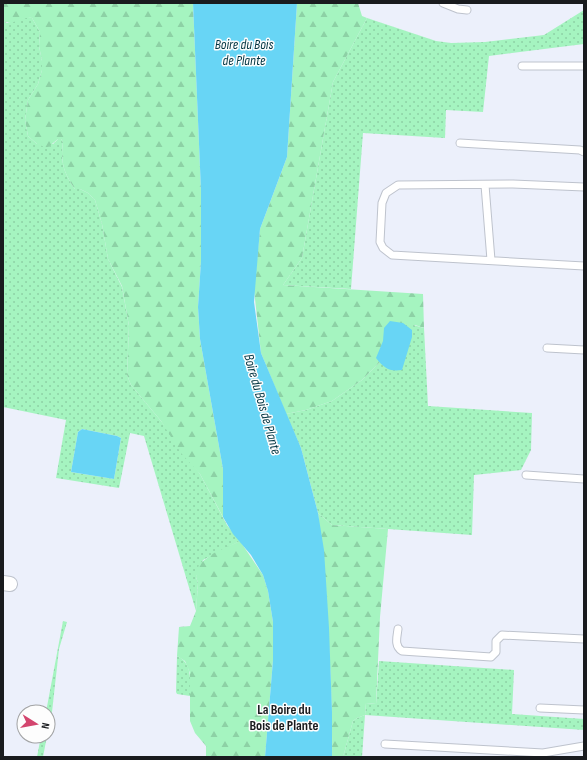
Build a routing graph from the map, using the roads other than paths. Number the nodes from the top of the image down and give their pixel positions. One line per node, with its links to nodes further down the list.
1 (443, 3): 2 (lane)
2 (467, 10)
3 (522, 66): 4 (lane)
4 (584, 66)
5 (460, 143): 6 (lane)
6 (584, 152)
7 (484, 185): 8 (lane); 9 (lane); 9 (lane)
8 (584, 188)
9 (491, 260): 10 (lane)
10 (584, 266)
11 (547, 348): 12 (lane)
12 (584, 350)
13 (526, 476): 14 (lane)
14 (584, 479)
15 (398, 629): 16 (lane)
16 (584, 639)
17 (540, 708): 18 (lane)
18 (584, 710)
19 (385, 744): 20 (lane)
20 (584, 746)

